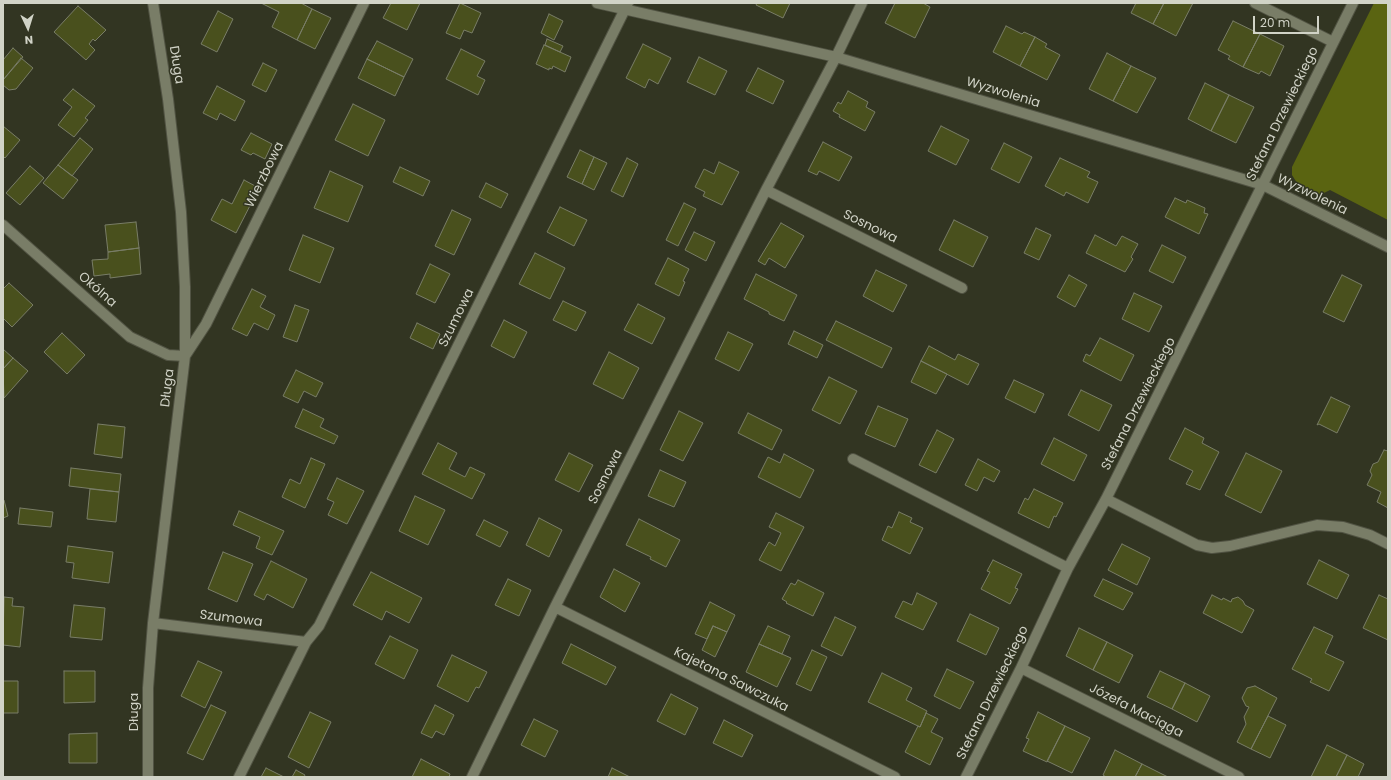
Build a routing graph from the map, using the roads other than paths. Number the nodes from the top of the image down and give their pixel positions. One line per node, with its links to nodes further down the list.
1 (153, 3): 15 (street, Długa)
2 (364, 3): 15 (street, Wierzbowa)
3 (597, 3): 7 (street, Wyzwolenia)
4 (862, 3): 9 (street, Sosnowa)
5 (1255, 3): 8 (street, Stefana Drzewieckiego)
6 (1352, 3): 8 (street, Stefana Drzewieckiego)
7 (626, 6): 9 (street, Wyzwolenia); 22 (street, Szumowa)
8 (1333, 42): 10 (street, Stefana Drzewieckiego)
9 (836, 57): 10 (street, Wyzwolenia); 11 (street, Sosnowa)
10 (1263, 185): 13 (street, Wyzwolenia); 17 (street, Stefana Drzewieckiego)
11 (766, 190): 14 (street, Sosnowa); 20 (street, Sosnowa)
12 (3, 225): 15 (street, Okólna)
13 (1388, 246)
14 (962, 288)
15 (185, 356): 21 (street, Długa)
16 (853, 459): 19 (street)
17 (1106, 499): 18 (street); 19 (street, Stefana Drzewieckiego)
18 (1388, 544)
19 (1068, 568): 23 (street, Stefana Drzewieckiego)
20 (555, 607): 26 (street, Sosnowa); 27 (street, Kajetana Sawczuka)
21 (153, 622): 22 (street, Szumowa); 24 (street, Długa)
22 (306, 642): 25 (street, Szumowa)
23 (1021, 668): 28 (street, Stefana Drzewieckiego); 29 (street, Józefa Maciąga)
24 (148, 777)
25 (239, 777)
26 (472, 777)
27 (894, 777)
28 (966, 777)
29 (1239, 777)

